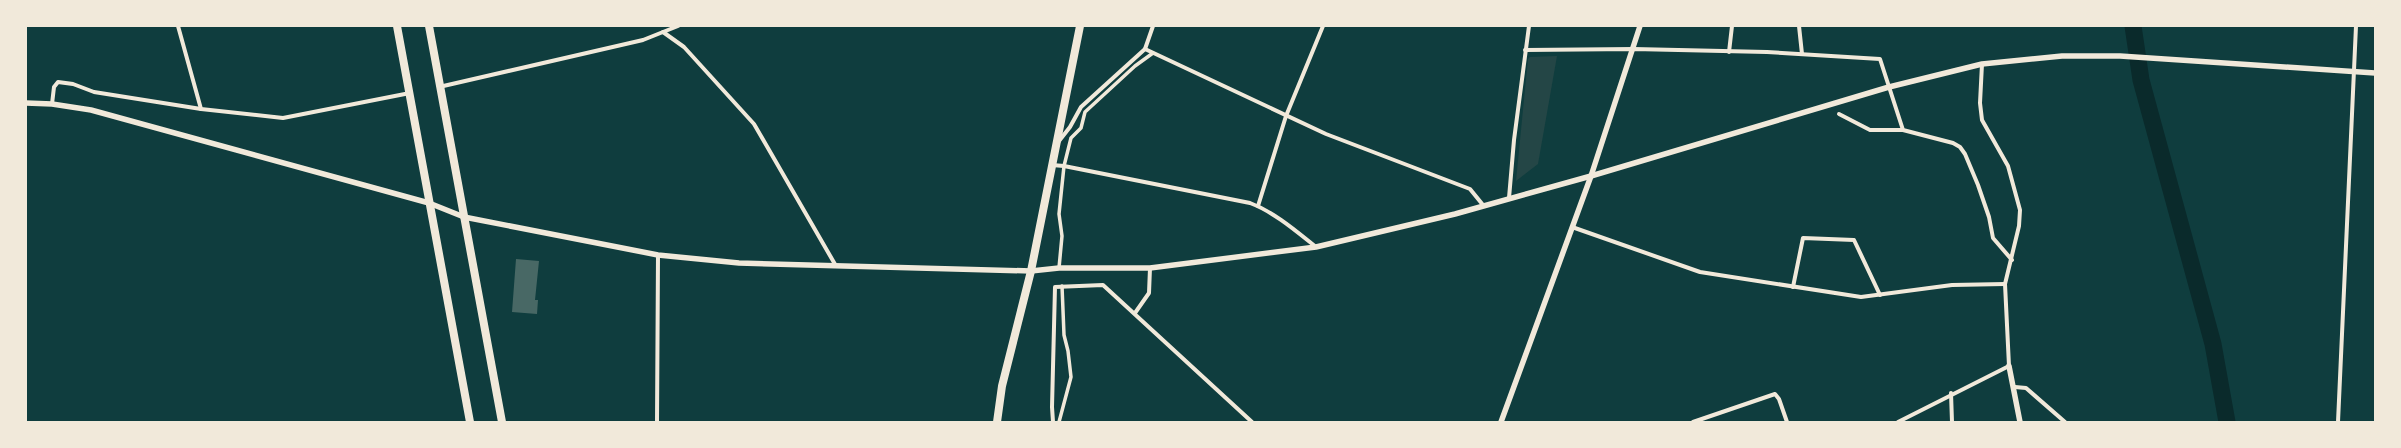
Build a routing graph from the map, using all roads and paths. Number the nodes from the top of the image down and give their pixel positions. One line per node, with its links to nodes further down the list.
1 (178, 26): 28 (street)
2 (396, 26): 25 (highway)
3 (429, 26): 23 (highway)
4 (678, 26): 13 (street)
5 (1080, 26): 32 (highway)
6 (1153, 26): 14 (street)
7 (1323, 26): 30 (street)
8 (1528, 26): 16 (street)
9 (1640, 26): 15 (street)
10 (1732, 26): 17 (street)
11 (1799, 26): 19 (street)
12 (2356, 26): 21 (street)
13 (663, 32): 23 (street); 45 (street)
14 (1145, 49): 18 (street); 32 (street)
15 (1634, 49): 16 (street); 17 (street); 35 (street)
16 (1525, 50): 36 (street)
17 (1729, 52): 19 (street)
18 (1153, 53): 30 (street); 34 (street)
19 (1802, 54): 24 (street)
20 (1982, 64): 21 (street); 24 (street); 44 (street)
21 (2354, 72): 22 (street); 71 (street)
22 (2375, 73)
23 (439, 87): 40 (highway)
24 (1890, 87): 31 (street); 35 (street)
25 (410, 93): 28 (street); 37 (highway)
26 (26, 103): 27 (street)
27 (52, 104): 28 (street); 37 (street)
28 (201, 109)
29 (1839, 114): 31 (street)
30 (1286, 116): 38 (street); 39 (street)
31 (1903, 130): 44 (street)
32 (1056, 144): 33 (highway)
33 (1052, 165): 34 (street); 48 (highway)
34 (1064, 166): 39 (street); 46 (street)
35 (1591, 176): 36 (street); 41 (street)
36 (1508, 198): 38 (street)
37 (429, 202): 40 (street); 57 (highway)
38 (1483, 205): 42 (street)
39 (1258, 206): 42 (street)
40 (464, 217): 43 (street); 58 (highway)
41 (1572, 227): 51 (street); 64 (street)
42 (1316, 247): 47 (street)
43 (658, 255): 45 (street); 59 (street)
44 (2012, 260): 49 (street)
45 (836, 266): 48 (street)
46 (1059, 268): 47 (street); 48 (street)
47 (1150, 268): 53 (street)
48 (1031, 271): 60 (highway)
49 (2005, 284): 52 (street); 54 (street)
50 (1062, 286): 53 (street); 61 (street); 62 (street)
51 (1793, 287): 52 (street); 52 (street)
52 (1880, 295)
53 (1135, 313): 63 (street)
54 (2009, 366): 55 (street); 56 (street)
55 (2015, 387): 69 (street); 70 (street)
56 (1951, 393): 67 (street); 68 (street)
57 (470, 422)
58 (502, 422)
59 (657, 422)
60 (996, 422)
61 (1053, 422)
62 (1059, 422)
63 (1252, 422)
64 (1500, 422)
65 (1693, 422): 66 (street)
66 (1787, 422)
67 (1898, 422)
68 (1952, 422)
69 (2020, 422)
70 (2065, 422)
71 (2338, 422)

